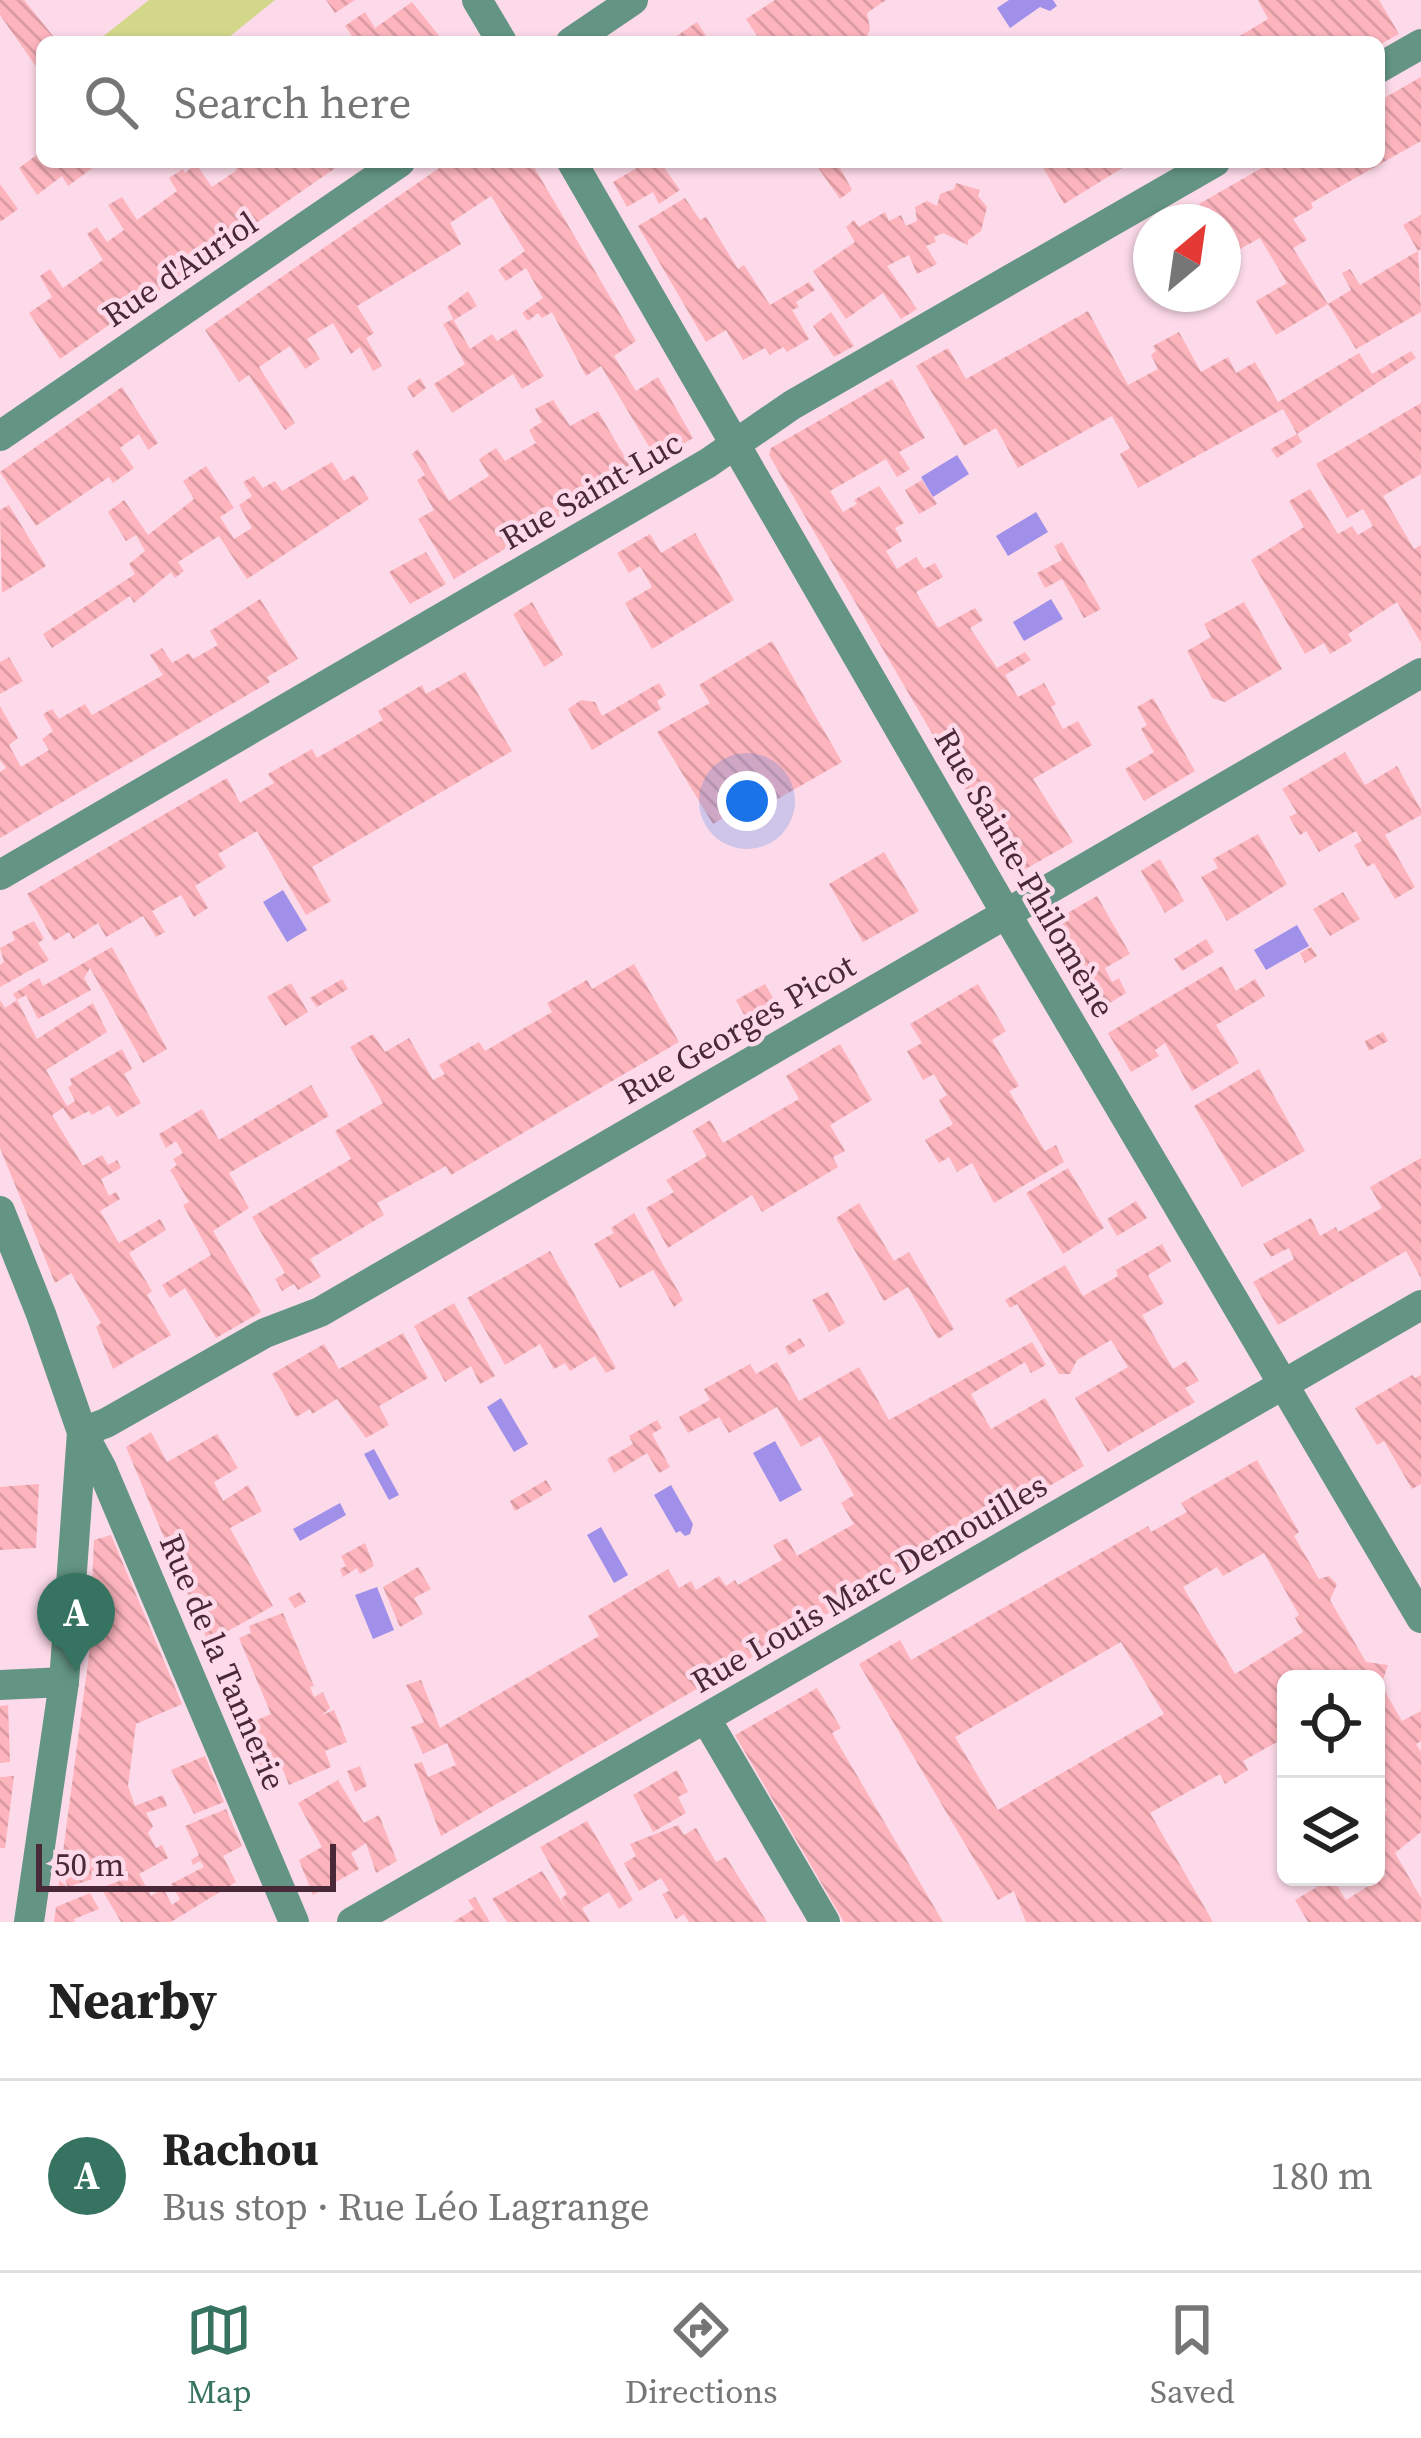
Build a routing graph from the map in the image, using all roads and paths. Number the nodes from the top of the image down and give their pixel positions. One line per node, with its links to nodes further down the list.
1 (477, 0): 3 (street)
2 (633, 0): 4 (street)
3 (498, 36)
4 (580, 36)
5 (1421, 44): 6 (street)
6 (1385, 65)
7 (391, 168): 10 (street, Rue d'Auriol)
8 (575, 168): 11 (street, Rue Sainte-Philomène)
9 (1205, 168): 11 (street, Rue Saint-Luc)
10 (0, 436)
11 (736, 444): 13 (street, Rue Saint-Luc); 14 (street, Rue Sainte-Philomène)
12 (1420, 677): 14 (street, Rue Georges Picot)
13 (0, 875)
14 (1007, 913): 17 (street, Rue Sainte-Philomène); 18 (street, Rue Georges Picot)
15 (0, 1211): 18 (street, Rue de la Tannerie)
16 (1421, 1305): 17 (street, Rue Louis Marc Demouilles)
17 (1282, 1385): 19 (street, Rue Sainte-Philomène); 22 (street, Rue Louis Marc Demouilles)
18 (82, 1432): 20 (street); 24 (street, Rue de la Tannerie)
19 (1421, 1618)
20 (64, 1682): 21 (street); 23 (street)
21 (0, 1685)
22 (706, 1718): 25 (street, Rue Louis Marc Demouilles); 26 (street)
23 (29, 1922)
24 (294, 1922)
25 (352, 1922)
26 (824, 1922)

